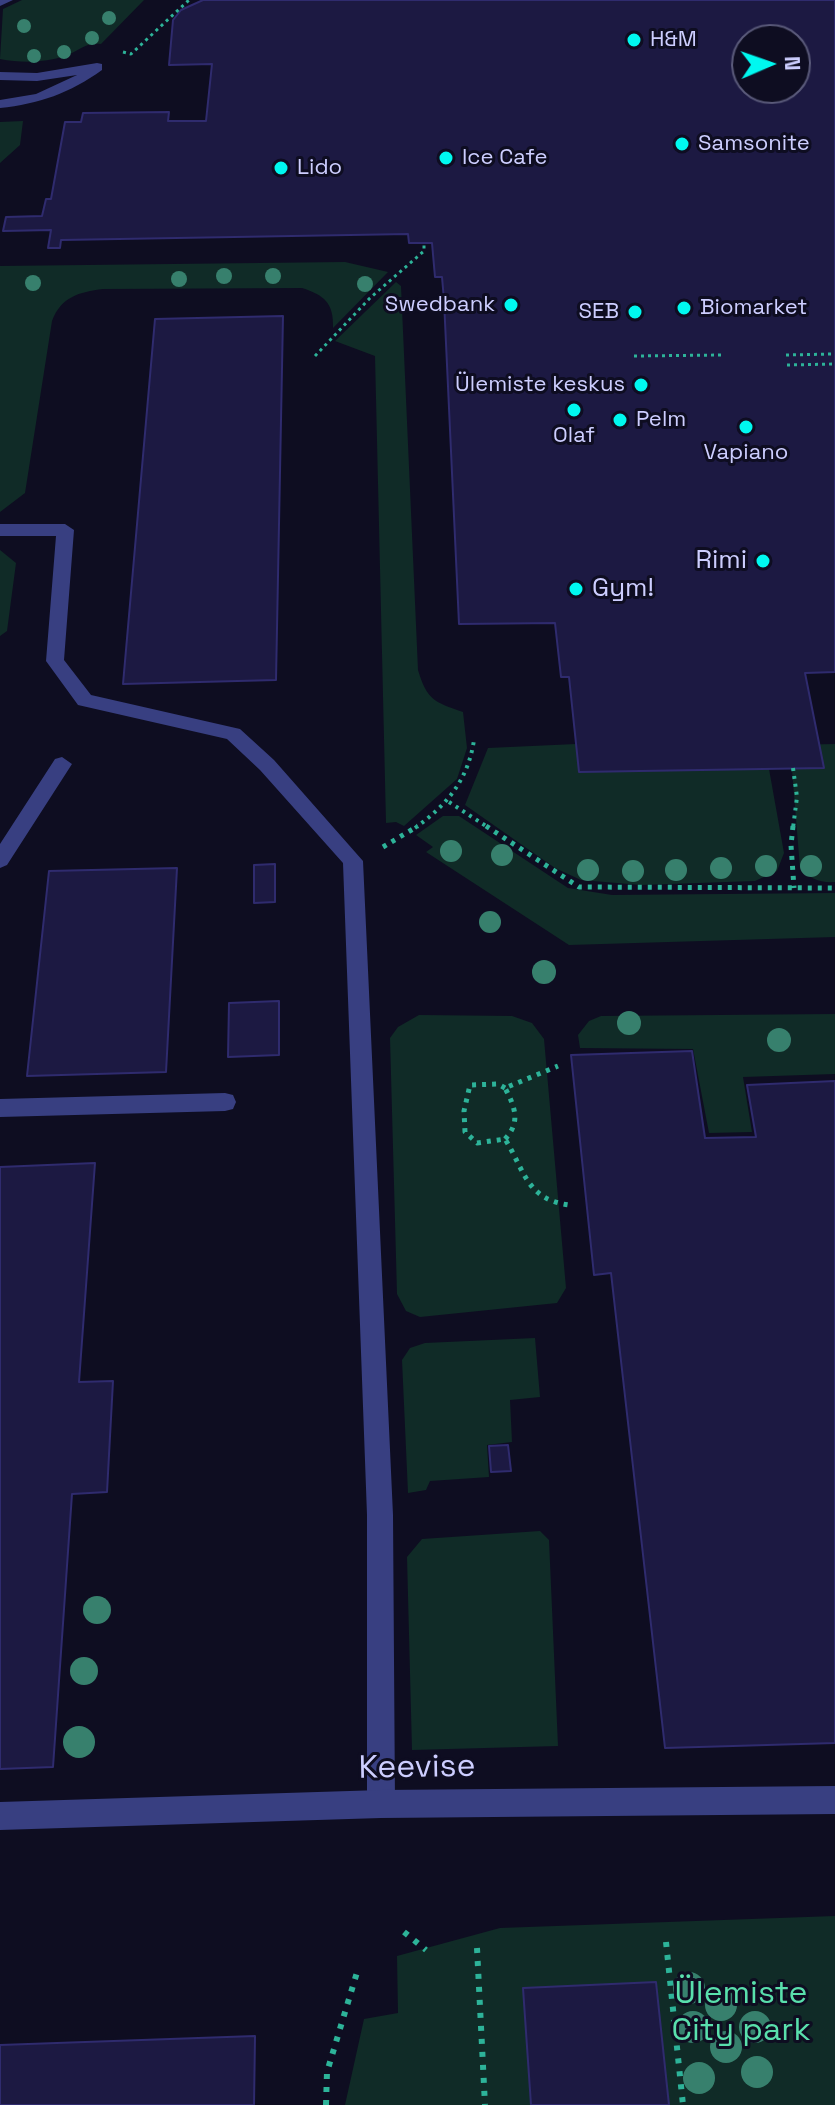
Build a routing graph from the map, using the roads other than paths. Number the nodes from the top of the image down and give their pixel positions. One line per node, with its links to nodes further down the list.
1 (7, 0): 2 (street)
2 (0, 2)
3 (0, 76): 4 (street)
4 (0, 104)
5 (0, 530): 11 (street)
6 (62, 764): 7 (street)
7 (0, 860)
8 (225, 1102): 9 (street)
9 (0, 1108)
10 (835, 1800): 11 (street, Keevise)
11 (381, 1804): 12 (street, Keevise)
12 (0, 1816)

